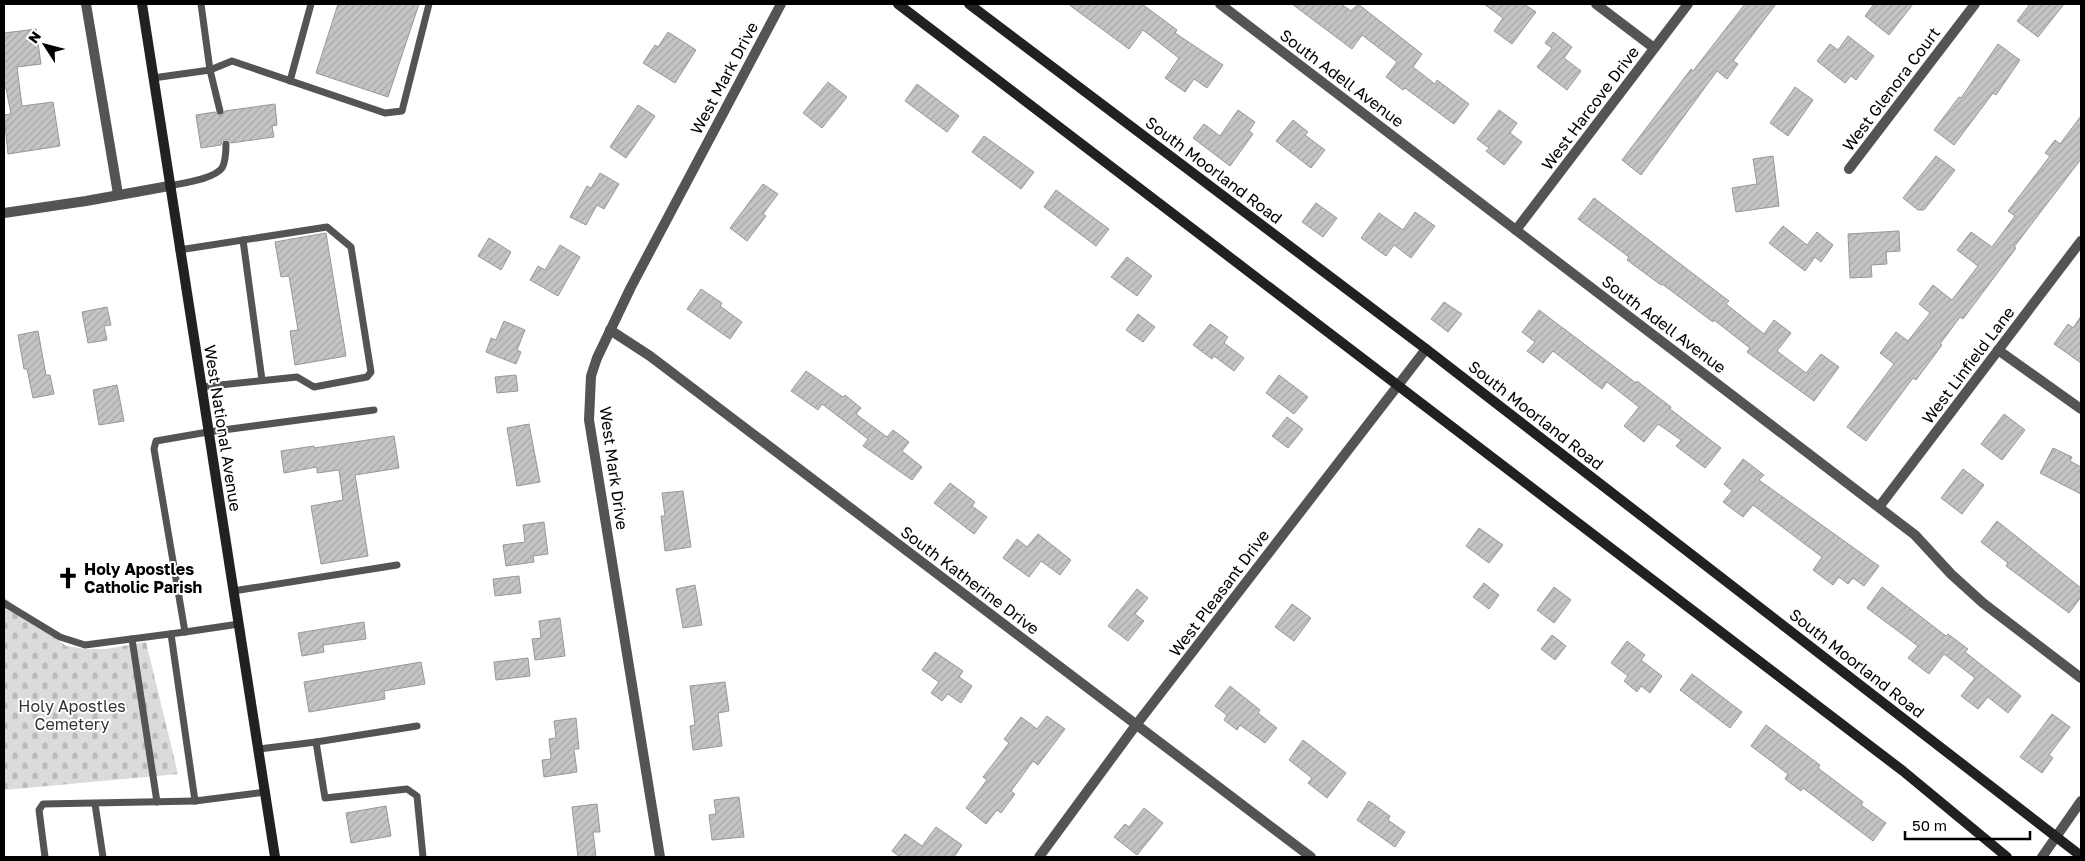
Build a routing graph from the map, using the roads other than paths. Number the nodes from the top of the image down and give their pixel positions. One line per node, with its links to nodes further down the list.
1 (86, 4): 21 (street)
2 (142, 4): 15 (main road, West National Avenue)
3 (201, 4): 14 (lane)
4 (311, 4): 16 (lane)
5 (429, 4): 16 (lane)
6 (782, 4): 27 (street, West Mark Drive)
7 (898, 4): 31 (main road)
8 (969, 4): 28 (main road, South Moorland Road)
9 (1220, 4): 23 (street, South Adell Avenue)
10 (1596, 4): 13 (street)
11 (1688, 4): 13 (street, West Harcove Drive)
12 (1975, 4): 19 (street, West Glenora Court)
13 (1654, 48): 23 (street, West Harcove Drive)
14 (210, 70): 15 (lane); 16 (lane); 17 (lane)
15 (153, 78): 20 (main road, West National Avenue)
16 (290, 81)
17 (220, 111)
18 (226, 144): 20 (lane)
19 (1849, 169)
20 (169, 186): 21 (street); 26 (main road, West National Avenue)
21 (118, 194): 22 (street)
22 (4, 213)
23 (1516, 230): 36 (street, South Adell Avenue)
24 (243, 240): 26 (lane); 30 (lane); 30 (lane)
25 (2081, 241): 29 (street, West Linfield Lane)
26 (179, 250): 32 (main road, West National Avenue)
27 (610, 330): 45 (street, South Katherine Drive); 60 (street, West Mark Drive)
28 (1426, 349): 31 (street, West Pleasant Drive); 54 (main road, South Moorland Road)
29 (1998, 350): 33 (street); 36 (street, West Linfield Lane)
30 (262, 380): 32 (lane)
31 (1398, 385): 45 (street, West Pleasant Drive); 63 (main road)
32 (201, 387): 35 (main road, West National Avenue)
33 (2081, 409)
34 (374, 410): 35 (lane)
35 (208, 432): 38 (main road, West National Avenue); 41 (lane)
36 (1879, 507): 44 (street, South Adell Avenue)
37 (396, 565): 38 (lane)
38 (233, 591): 40 (main road, West National Avenue)
39 (4, 603): 43 (lane)
40 (239, 624): 41 (lane); 48 (main road, West National Avenue)
41 (185, 632): 42 (lane)
42 (171, 634): 43 (lane); 50 (lane)
43 (132, 639): 52 (lane)
44 (2081, 678)
45 (1136, 725): 61 (street, West Pleasant Drive); 62 (street, South Katherine Drive)
46 (417, 726): 47 (lane)
47 (316, 742): 48 (lane); 59 (lane)
48 (258, 749): 49 (main road, West National Avenue)
49 (266, 792): 50 (lane); 58 (main road, West National Avenue)
50 (195, 800): 52 (lane)
51 (2081, 801): 54 (street)
52 (157, 802): 53 (lane)
53 (95, 804): 56 (lane); 57 (lane)
54 (2057, 837): 55 (main road, South Moorland Road); 64 (street)
55 (2081, 856)
56 (45, 857)
57 (103, 857)
58 (275, 857)
59 (423, 857)
60 (660, 857)
61 (1039, 857)
62 (1310, 857)
63 (2007, 857)
64 (2042, 857)

